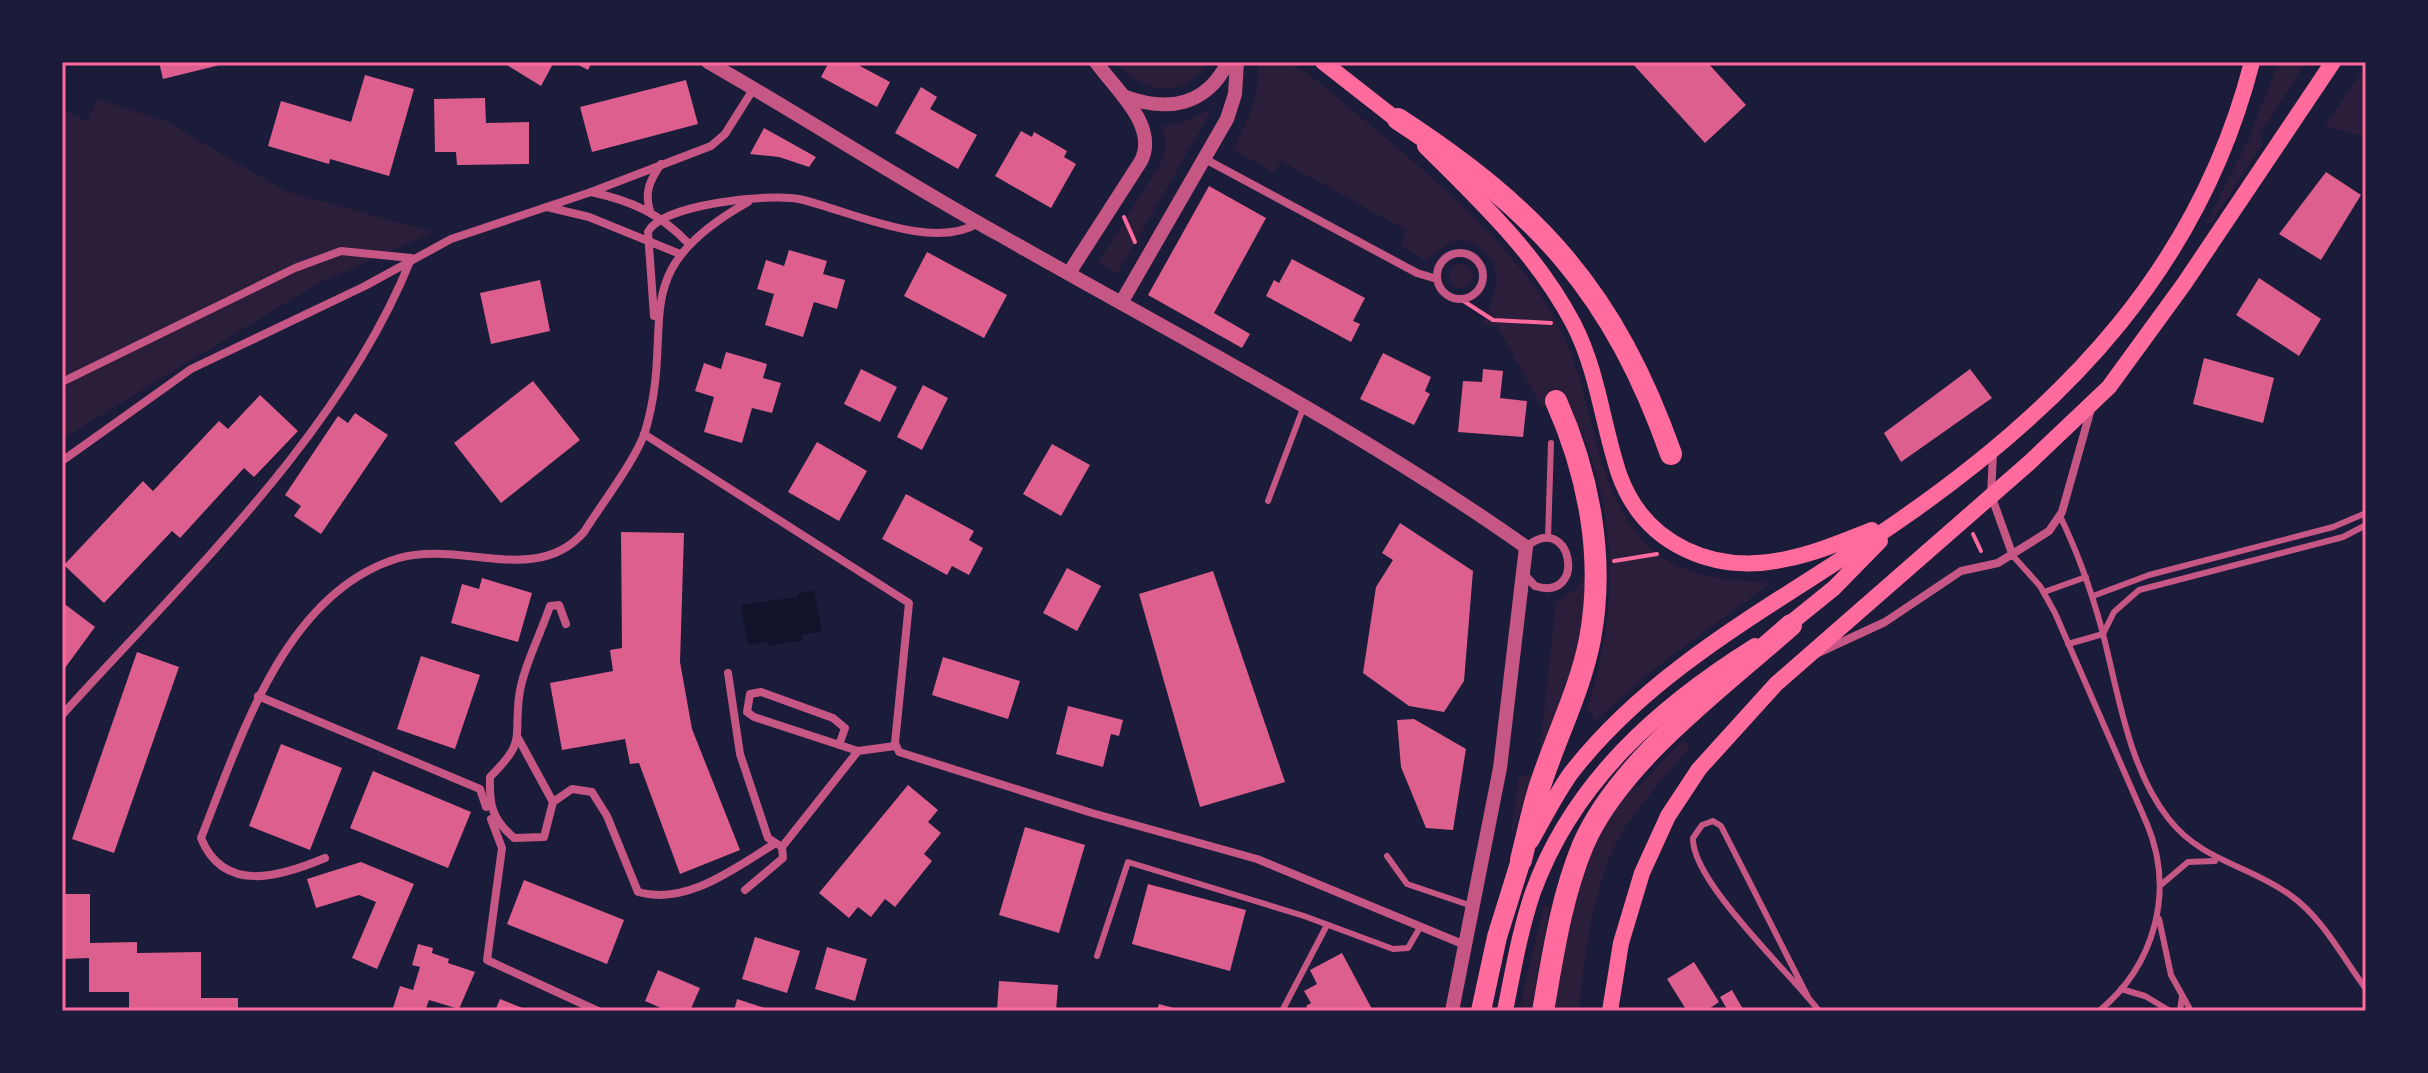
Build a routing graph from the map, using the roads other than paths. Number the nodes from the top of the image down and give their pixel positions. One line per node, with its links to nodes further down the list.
1 (708, 62): 8 (street)
2 (1096, 62): 9 (street)
3 (1228, 62): 9 (street)
4 (1237, 62): 11 (street)
5 (1323, 62): 10 (main road)
6 (2252, 62): 33 (main road)
7 (2333, 62): 29 (main road)
8 (754, 88): 12 (street); 18 (street)
9 (1122, 95): 23 (street)
10 (1398, 119): 34 (highway); 40 (main road)
11 (1205, 159): 24 (street); 25 (street)
12 (662, 163): 13 (street); 16 (street)
13 (591, 192): 15 (street); 16 (street)
14 (748, 202): 17 (street); 18 (street); 20 (street)
15 (547, 207): 19 (street); 22 (street)
16 (651, 211): 17 (street)
17 (662, 218): 19 (street); 20 (street)
18 (978, 223): 23 (street)
19 (646, 242): 21 (street); 26 (street)
20 (688, 243): 21 (street)
21 (680, 254): 26 (street)
22 (412, 258): 27 (street); 35 (street); 56 (street)
23 (1069, 273): 25 (street)
24 (1437, 279): 24 (street)
25 (1121, 303): 30 (street)
26 (656, 328): 31 (street)
27 (62, 382)
28 (1556, 401): 65 (highway)
29 (2092, 405): 36 (main road); 39 (street)
30 (1304, 406): 37 (lane); 43 (street)
31 (644, 434): 55 (street); 59 (street)
32 (1551, 443): 42 (lane)
33 (1993, 450): 36 (street); 40 (main road)
34 (1671, 454)
35 (62, 461)
36 (1991, 495): 44 (street); 53 (main road)
37 (1268, 501)
38 (2366, 513): 48 (lane)
39 (2060, 516): 44 (street); 46 (lane)
40 (1900, 520): 50 (main road); 65 (main road)
41 (2366, 525): 51 (lane)
42 (1548, 538): 43 (street); 45 (street)
43 (1526, 547): 45 (street)
44 (2013, 556): 47 (lane); 53 (street)
45 (1522, 569): 69 (street)
46 (2086, 577): 47 (lane); 48 (lane)
47 (2044, 592): 52 (lane)
48 (2093, 596): 51 (lane)
49 (566, 624): 57 (street)
50 (1791, 625): 84 (main road); 85 (highway)
51 (2103, 634): 52 (lane); 66 (lane)
52 (2068, 644): 67 (lane)
53 (1803, 660): 75 (main road)
54 (728, 673): 62 (street)
55 (258, 696): 64 (street); 80 (street)
56 (62, 715)
57 (518, 738): 61 (street); 61 (street)
58 (839, 745): 58 (street); 60 (street)
59 (895, 746): 60 (street); 72 (street)
60 (858, 751): 62 (street)
61 (553, 802): 62 (street)
62 (778, 846): 68 (street)
63 (1387, 856): 69 (lane)
64 (325, 858)
65 (1521, 860): 83 (main road)
66 (2219, 861): 67 (lane); 77 (lane)
67 (2162, 884): 70 (lane)
68 (745, 890)
69 (1474, 906): 73 (street)
70 (2159, 919): 76 (lane); 78 (lane)
71 (1327, 925): 72 (lane); 74 (lane); 81 (lane)
72 (1419, 929): 73 (street)
73 (1465, 945): 82 (street)
74 (1097, 956)
75 (1615, 967): 86 (main road); 87 (main road)
76 (2121, 989): 89 (lane); 90 (lane)
77 (2366, 989)
78 (2182, 996): 91 (lane); 92 (lane)
79 (1808, 997): 79 (lane); 88 (lane)
80 (598, 1011)
81 (1282, 1011)
82 (1452, 1011)
83 (1481, 1011)
84 (1505, 1011)
85 (1543, 1011)
86 (1603, 1011)
87 (1610, 1011)
88 (1819, 1011)
89 (2099, 1011)
90 (2170, 1011)
91 (2180, 1011)
92 (2191, 1011)

